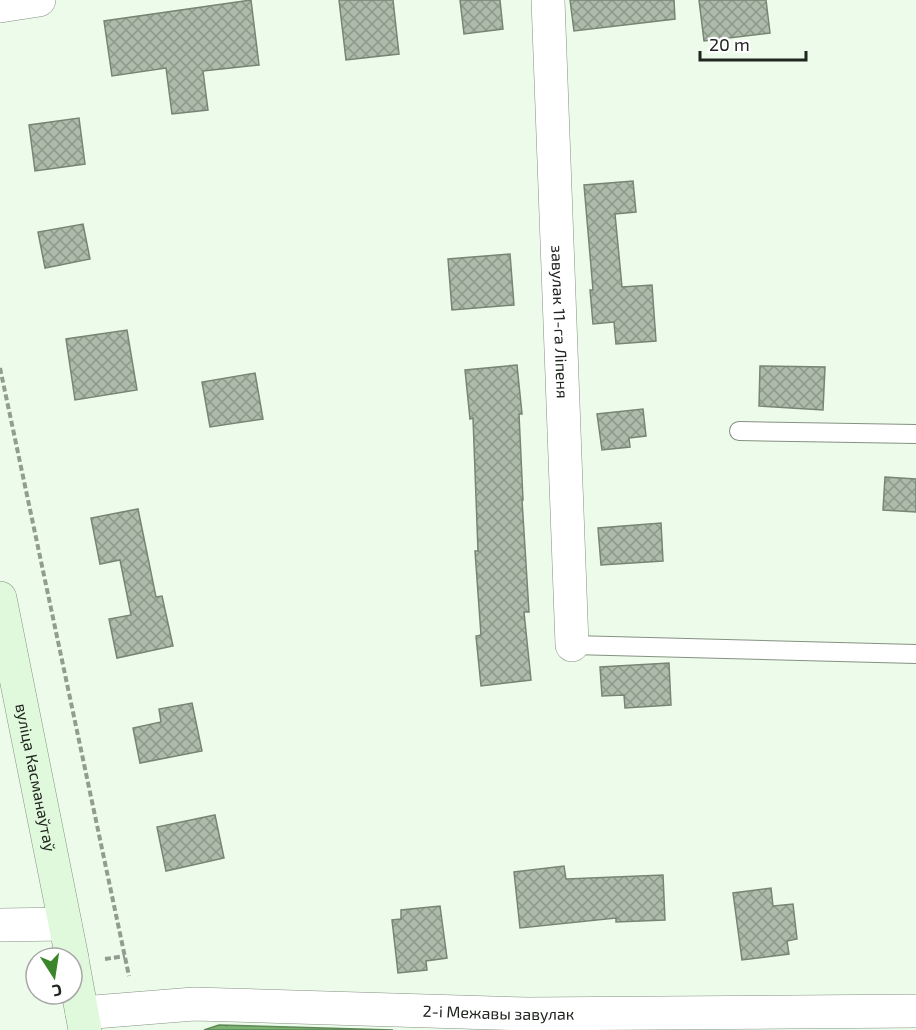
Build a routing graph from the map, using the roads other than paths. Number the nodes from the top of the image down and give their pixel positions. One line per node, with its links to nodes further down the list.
1 (39, 0): 3 (street)
2 (548, 0): 7 (street, завулак 11-га Ліпеня)
3 (0, 6)
4 (739, 431): 5 (lane)
5 (916, 434)
6 (0, 598): 9 (main road, вуліца Касманаўтаў)
7 (572, 645): 8 (lane)
8 (916, 654)
9 (65, 924): 10 (street); 11 (main road, вуліца Касманаўтаў)
10 (0, 925)
11 (70, 946)
12 (80, 1006): 14 (main road, вуліца Касманаўтаў)
13 (916, 1011): 15 (street, 2-і Межавы завулак)
14 (83, 1021): 15 (street, 2-і Межавы завулак)
15 (527, 1022)

